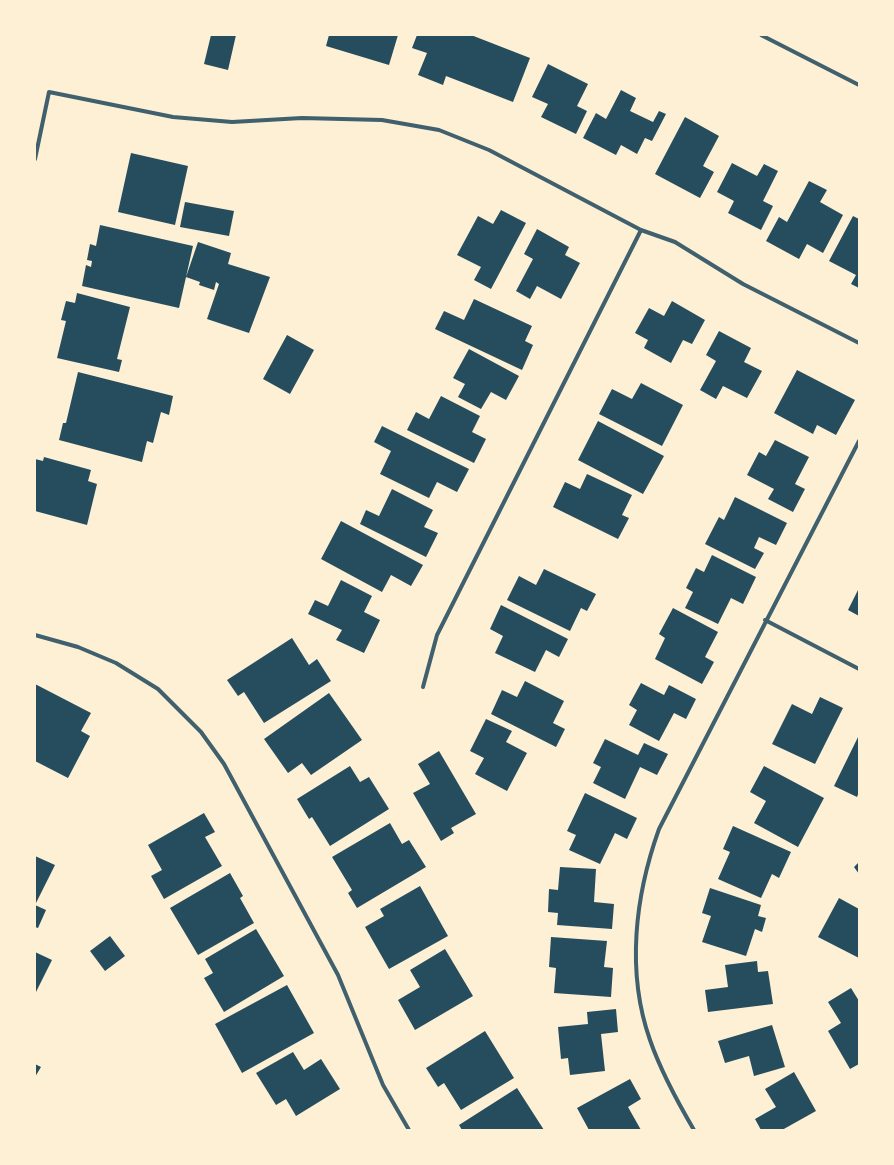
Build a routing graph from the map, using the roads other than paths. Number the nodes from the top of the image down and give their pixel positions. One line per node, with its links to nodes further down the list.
1 (761, 35): 2 (street)
2 (859, 85)
3 (35, 159): 4 (street)
4 (641, 230): 5 (street); 10 (street)
5 (859, 343)
6 (859, 441): 7 (street)
7 (765, 620): 9 (street); 12 (street)
8 (35, 635): 11 (street)
9 (859, 669)
10 (424, 687)
11 (409, 1130)
12 (694, 1130)

